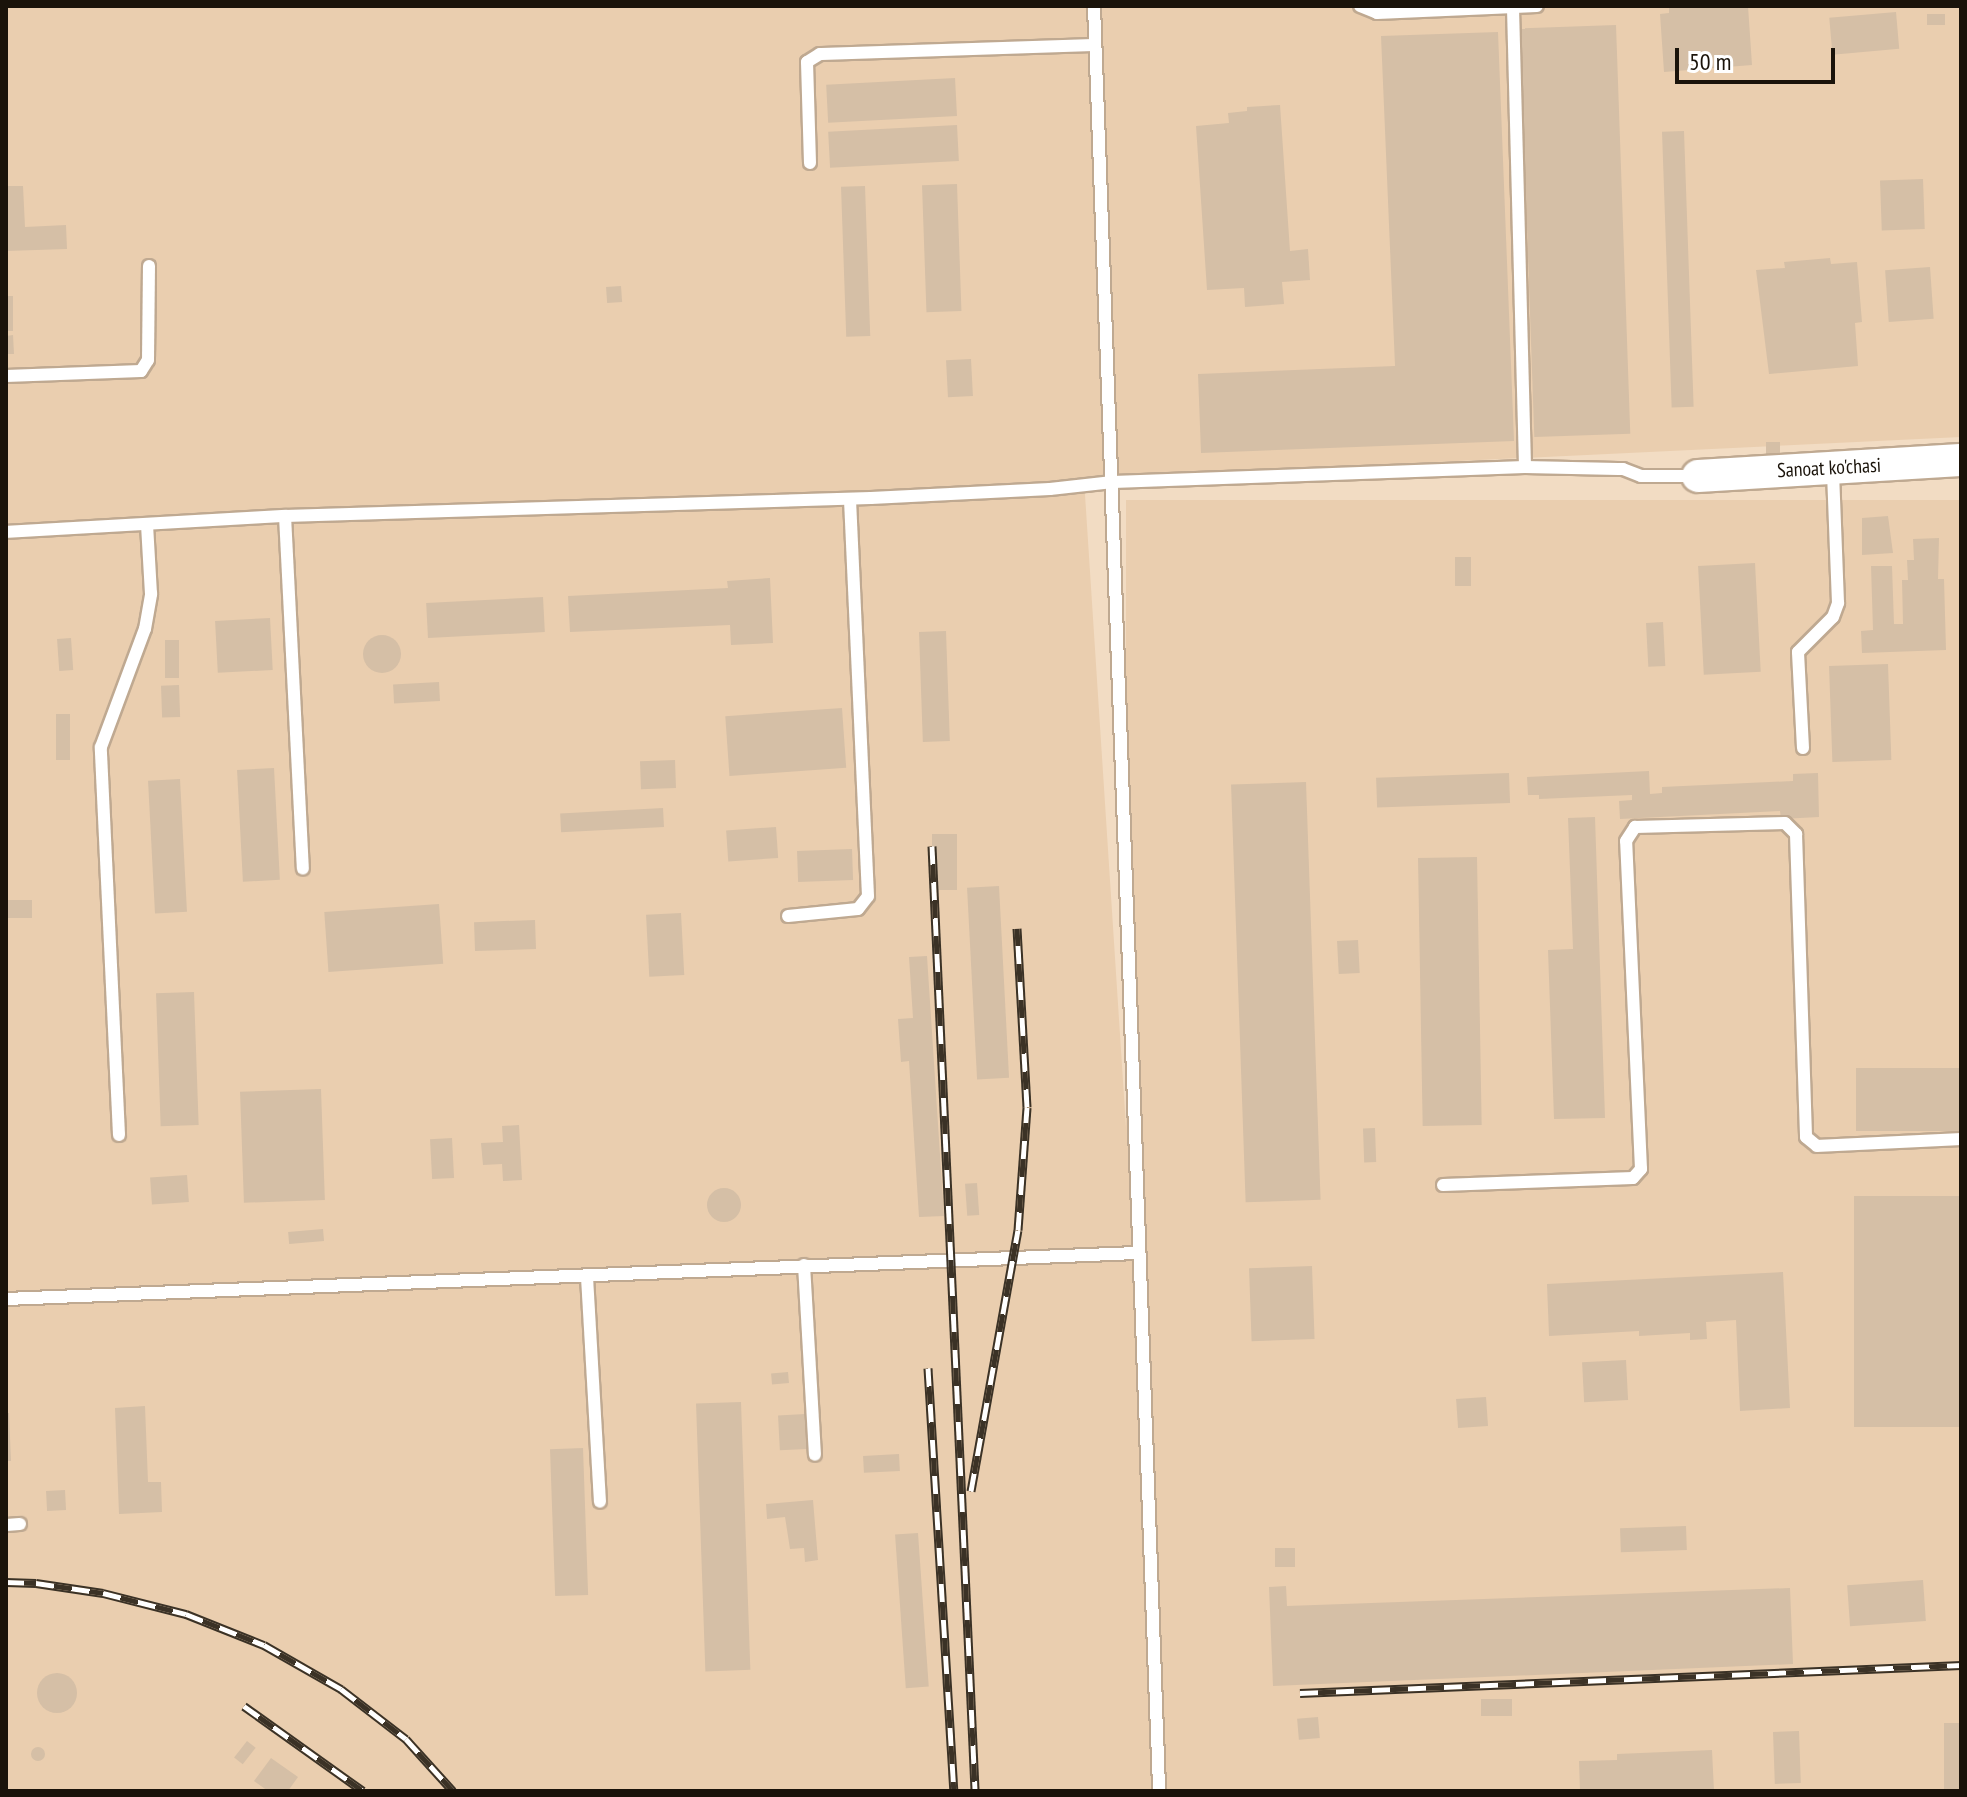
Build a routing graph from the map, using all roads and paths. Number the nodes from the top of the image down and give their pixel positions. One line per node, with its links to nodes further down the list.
1 (1094, 6): 5 (lane)
2 (1360, 6): 4 (lane)
3 (1537, 6): 4 (lane)
4 (1513, 8): 10 (lane)
5 (1095, 45): 6 (lane); 13 (lane)
6 (810, 163)
7 (149, 266): 8 (lane)
8 (6, 376)
9 (1961, 460): 11 (street, Sanoat ko'chasi)
10 (1525, 467): 12 (lane); 13 (lane)
11 (1833, 468): 12 (street, Sanoat ko'chasi); 18 (lane)
12 (1698, 476)
13 (1113, 482): 14 (lane); 24 (lane)
14 (850, 499): 15 (lane); 20 (lane)
15 (285, 516): 16 (lane); 19 (lane)
16 (147, 524): 17 (lane); 21 (lane)
17 (6, 532)
18 (1803, 748)
19 (303, 869)
20 (788, 916)
21 (119, 1135)
22 (1961, 1139): 23 (lane)
23 (1443, 1185)
24 (1138, 1253): 25 (lane); 32 (lane)
25 (804, 1265): 26 (lane); 28 (lane)
26 (587, 1277): 27 (lane); 29 (lane)
27 (6, 1299)
28 (815, 1455)
29 (600, 1502)
30 (20, 1524): 31 (lane)
31 (6, 1525)
32 (1159, 1791)

